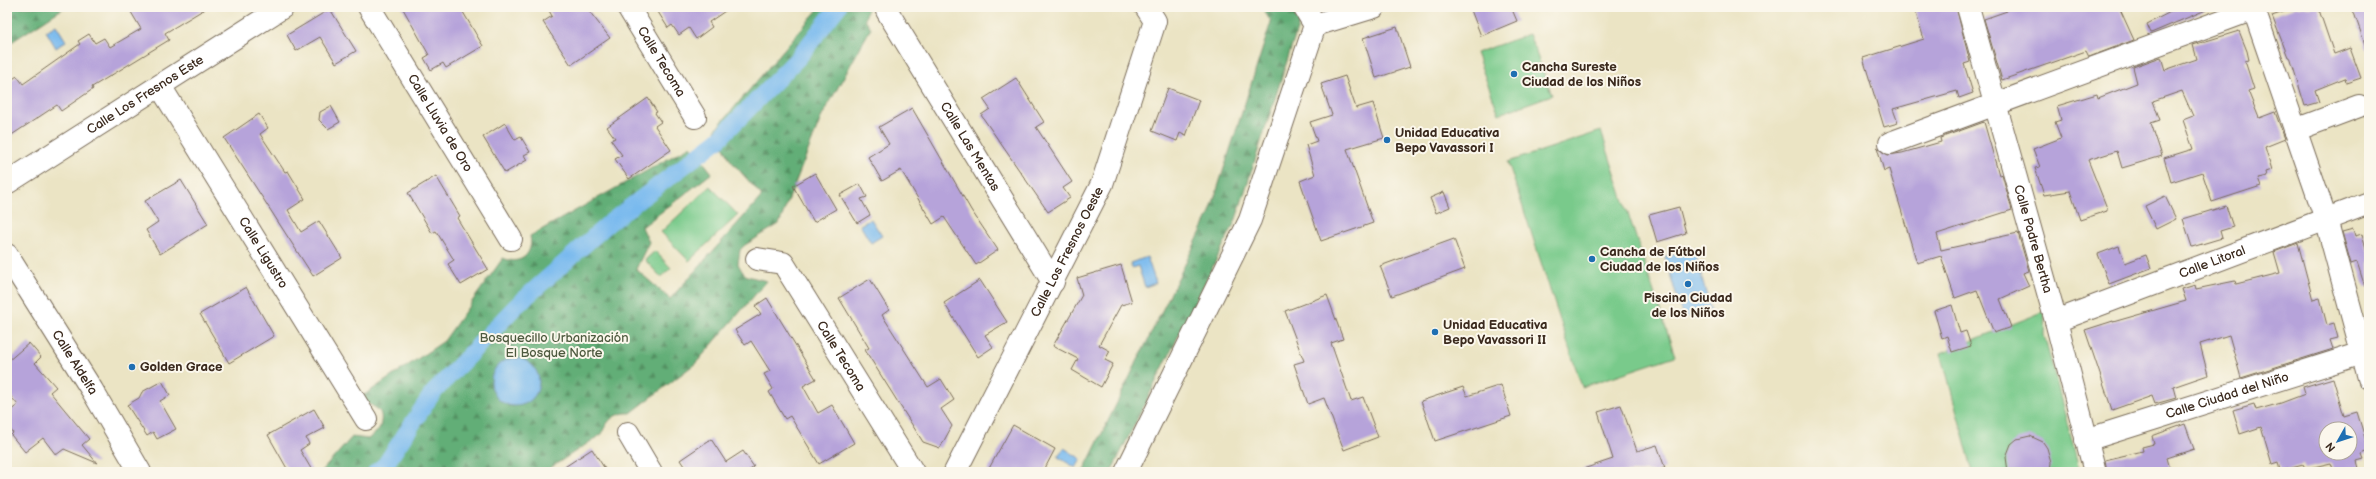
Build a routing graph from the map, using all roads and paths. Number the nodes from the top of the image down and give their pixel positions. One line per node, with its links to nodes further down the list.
1 (283, 7): 11 (street, Calle Los Fresnos Este)
2 (369, 7): 20 (street, Calle Lluvia de Oro)
3 (628, 7): 14 (street, Calle Tecoma)
4 (1304, 7): 10 (street)
5 (1374, 7): 10 (street)
6 (1968, 7): 12 (street, Calle Padre Bertha)
7 (2253, 8): 12 (street); 15 (street)
8 (887, 11): 23 (street, Calle Las Mentas)
9 (1150, 14): 23 (street, Calle Los Fresnos Oeste)
10 (1315, 26): 34 (street)
11 (160, 86): 17 (street, Calle Los Fresnos Este); 27 (street, Calle Ligustro)
12 (1996, 103): 16 (street); 24 (street, Calle Padre Bertha)
13 (2359, 106): 15 (street)
14 (695, 117)
15 (2295, 130): 19 (street)
16 (1890, 143)
17 (7, 183)
18 (2369, 203): 19 (street, Calle Litoral)
19 (2326, 219): 24 (street, Calle Litoral); 25 (street)
20 (511, 239)
21 (7, 255): 30 (street, Calle Aldelfa)
22 (757, 259): 32 (street, Calle Tecoma)
23 (1053, 282): 33 (street, Calle Los Fresnos Oeste)
24 (2056, 321): 29 (street, Calle Padre Bertha)
25 (2365, 352): 26 (street); 29 (street, Calle Ciudad del Niño)
26 (2369, 378)
27 (366, 419)
28 (628, 433): 31 (street)
29 (2086, 440): 35 (street, Calle Padre Bertha)
30 (140, 472)
31 (651, 472)
32 (913, 472)
33 (955, 472)
34 (1126, 472)
35 (2095, 472)

